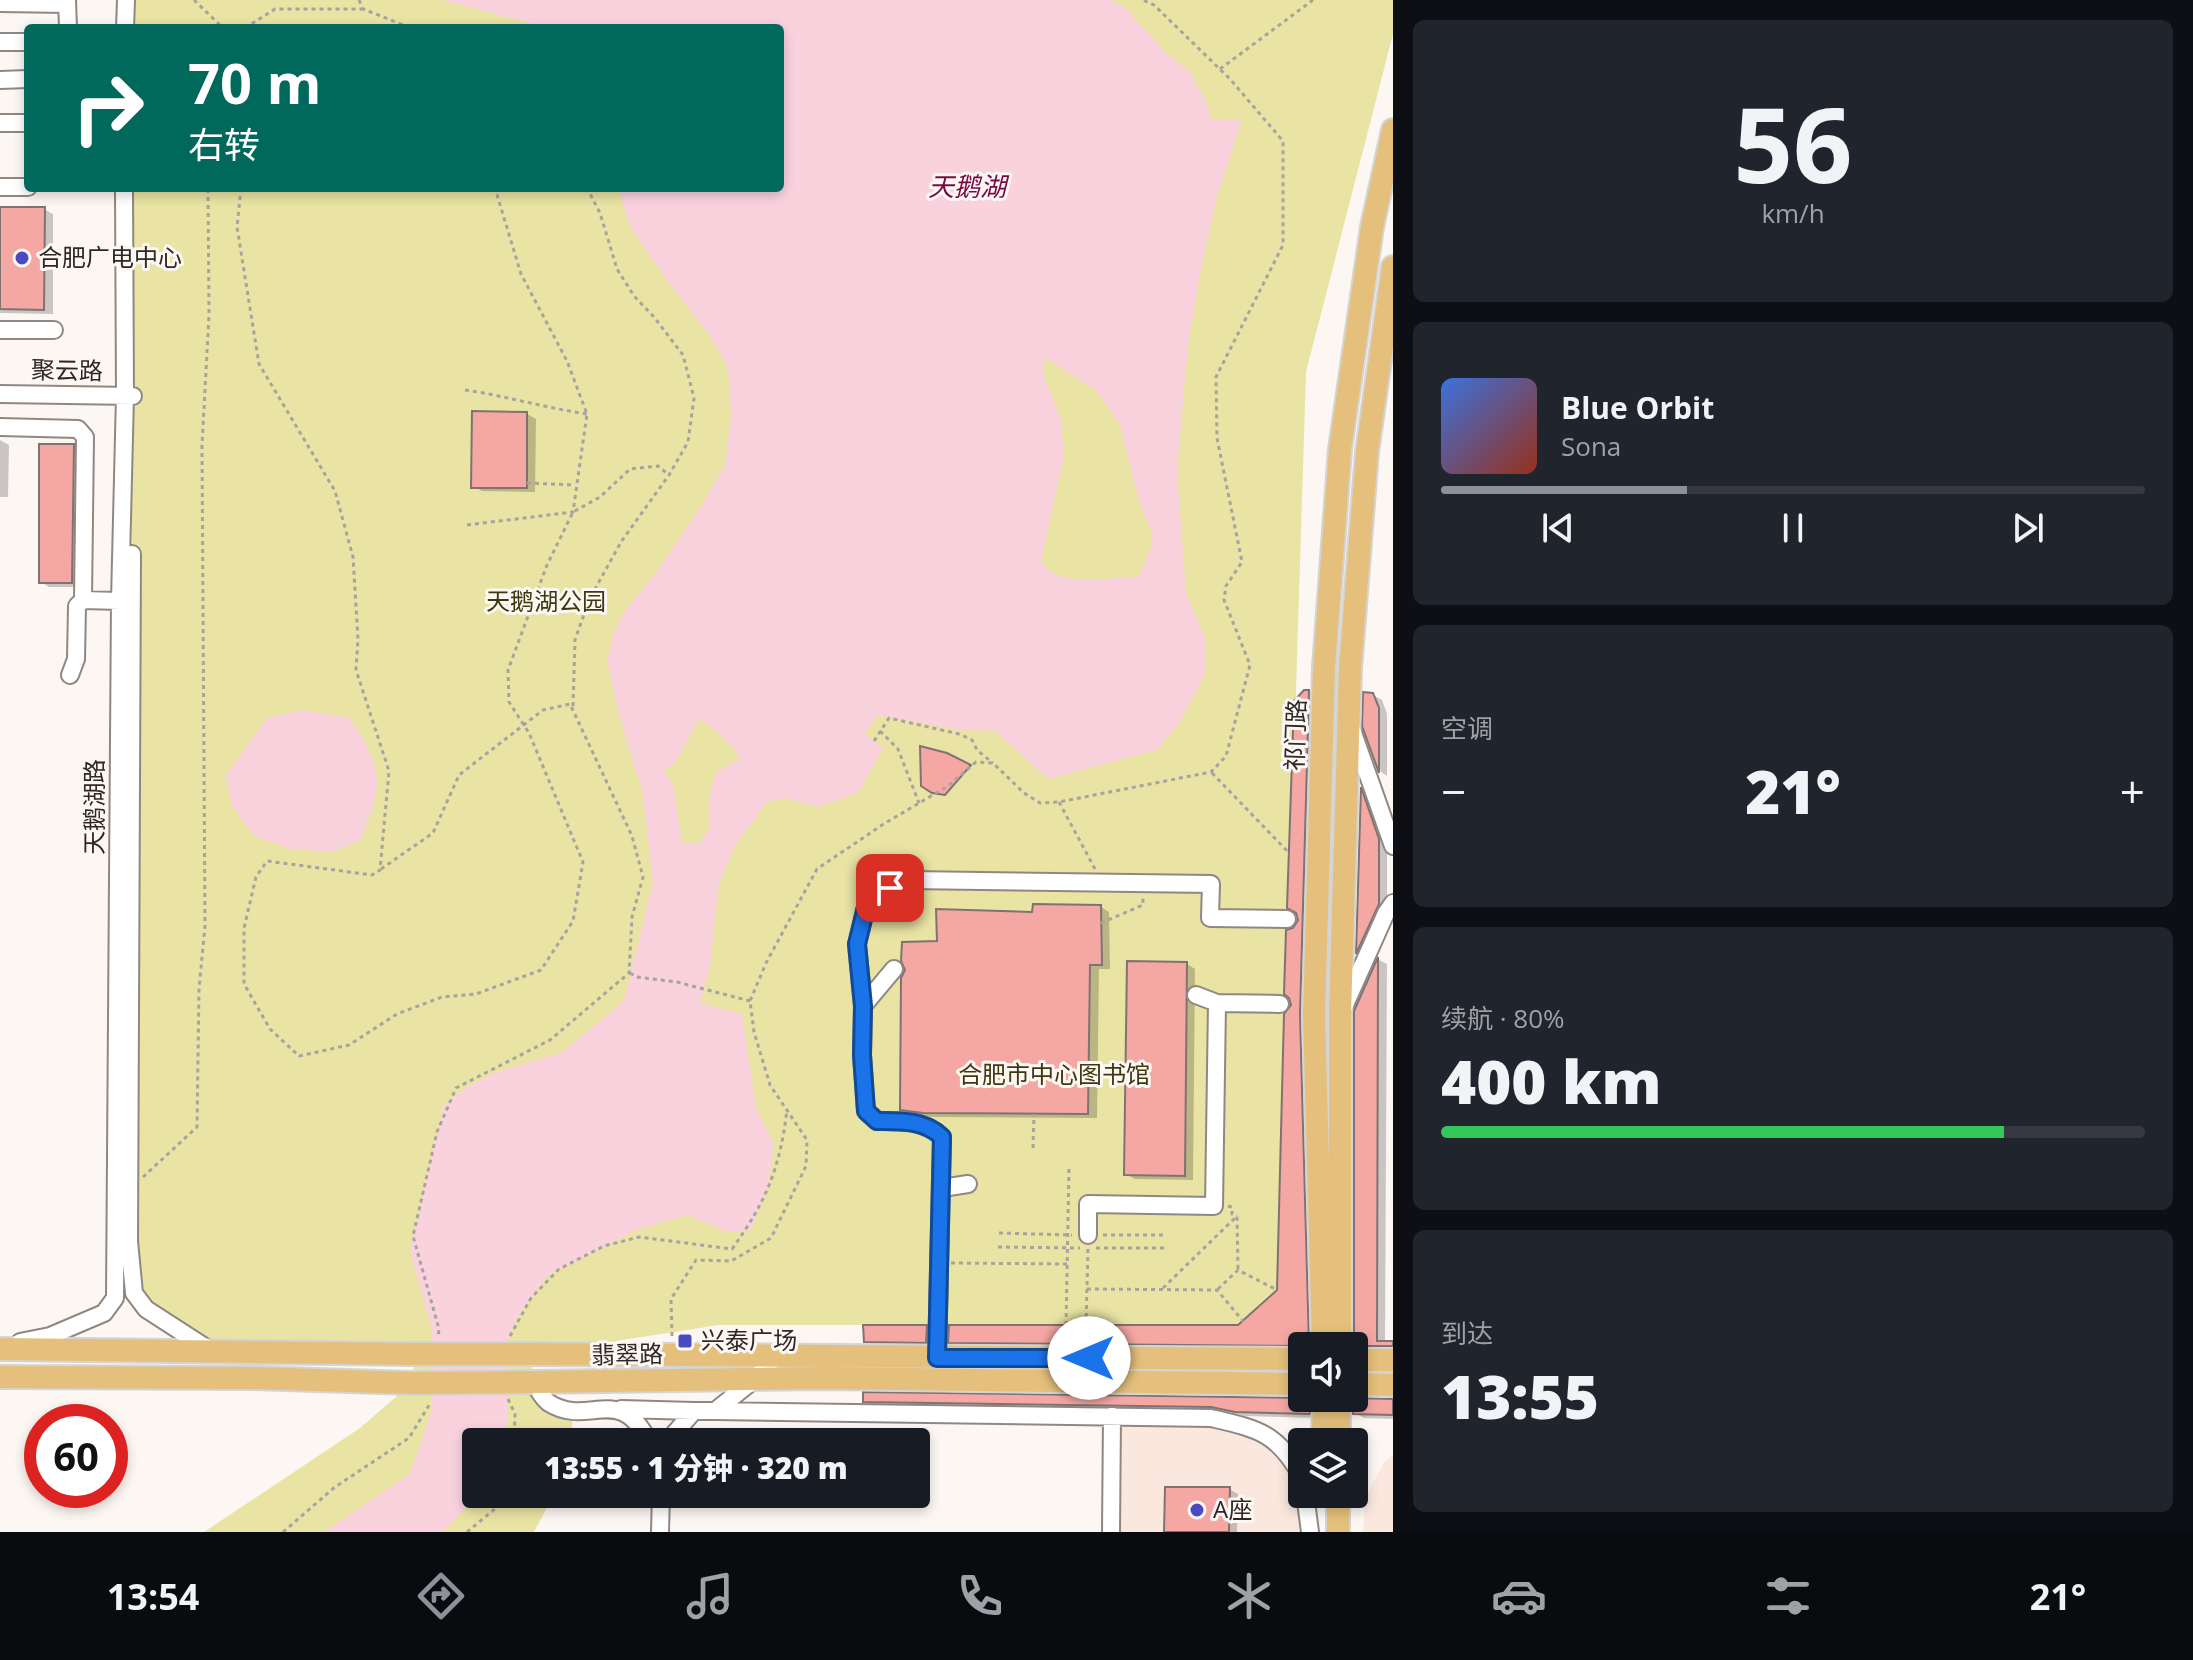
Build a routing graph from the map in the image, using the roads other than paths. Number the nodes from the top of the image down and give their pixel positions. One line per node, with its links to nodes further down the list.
1 (126, 0): 6 (street)
2 (134, 0): 7 (street)
3 (67, 2): 4 (street); 5 (street)
4 (0, 3)
5 (68, 24)
6 (125, 24)
7 (134, 24)
8 (0, 42): 9 (street)
9 (24, 42)
10 (24, 79): 11 (street)
11 (0, 80)
12 (0, 123): 13 (street)
13 (24, 123)
14 (1393, 130): 41 (main road, 祁门路)
15 (0, 187): 16 (street)
16 (24, 187)
17 (124, 192): 23 (street, 天鹅湖路)
18 (133, 192): 23 (street, 天鹅湖路)
19 (1393, 267): 28 (main road)
20 (0, 330): 21 (street)
21 (54, 330)
22 (0, 394): 23 (street, 聚云路)
23 (129, 396): 26 (street, 天鹅湖路); 44 (street, 天鹅湖路)
24 (0, 427): 25 (street)
25 (83, 600): 26 (street); 27 (street)
26 (120, 601): 43 (street, 天鹅湖路)
27 (70, 675)
28 (1348, 719): 29 (street); 37 (main road)
29 (1393, 846)
30 (1393, 903): 37 (street)
31 (1287, 919): 36 (street)
32 (894, 969): 36 (street)
33 (1196, 995): 34 (street)
34 (1217, 1003): 35 (street); 40 (street)
35 (1280, 1004)
36 (863, 1006): 39 (street)
37 (1340, 1015): 42 (main road)
38 (968, 1184): 39 (street)
39 (942, 1188): 46 (street)
40 (1088, 1235)
41 (1323, 1332)
42 (1340, 1332)
43 (0, 1348): 44 (main road, 翡翠路)
44 (213, 1351): 45 (main road, 翡翠路, bridge)
45 (776, 1356): 46 (main road, 翡翠路); 51 (street)
46 (937, 1358): 47 (main road, 翡翠路)
47 (1288, 1359)
48 (1368, 1360): 49 (main road)
49 (1393, 1360)
50 (0, 1377): 52 (main road, 翡翠路, bridge)
51 (755, 1379): 52 (main road, 翡翠路); 53 (main road, 翡翠路); 58 (street)
52 (533, 1382): 56 (street)
53 (1288, 1384)
54 (1368, 1384): 55 (main road)
55 (1393, 1385)
56 (621, 1409): 57 (street); 60 (street)
57 (694, 1411): 58 (street); 61 (street)
58 (715, 1411): 59 (street)
59 (1112, 1416): 62 (street); 68 (street)
60 (642, 1428)
61 (679, 1428)
62 (1288, 1457)
63 (661, 1508): 67 (street)
64 (1307, 1508): 69 (street)
65 (1323, 1508): 70 (main road)
66 (1338, 1508): 71 (main road)
67 (660, 1532)
68 (1111, 1532)
69 (1310, 1532)
70 (1323, 1532)
71 (1338, 1532)

